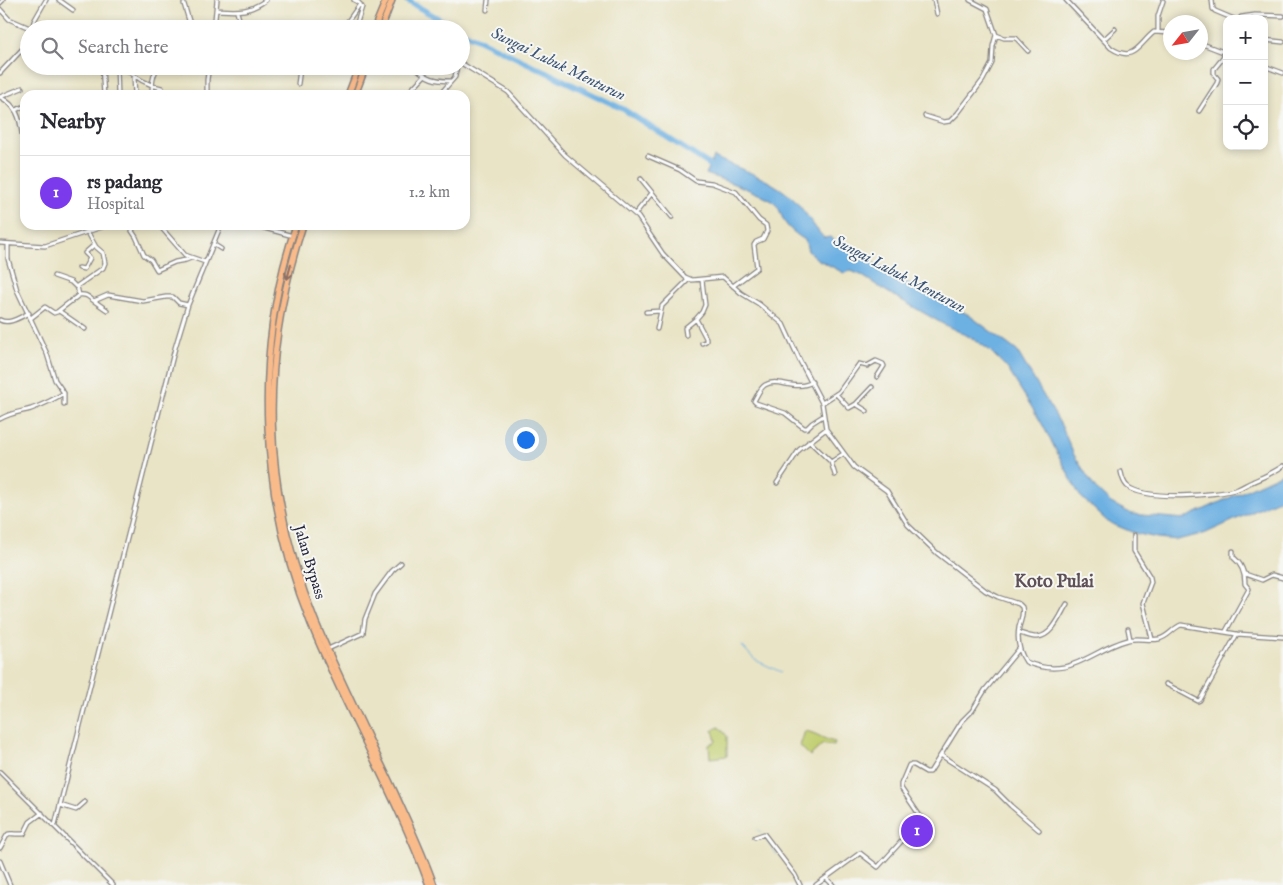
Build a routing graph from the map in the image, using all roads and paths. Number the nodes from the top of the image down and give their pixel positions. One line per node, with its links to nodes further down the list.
1 (3, 0): 15 (street)
2 (46, 0): 28 (street)
3 (59, 0): 19 (street)
4 (217, 0): 20 (street)
5 (266, 0): 22 (street)
6 (354, 0): 17 (street)
7 (386, 0): 23 (highway)
8 (392, 0): 23 (highway)
9 (488, 0): 21 (street)
10 (934, 0): 24 (street)
11 (970, 0): 40 (street)
12 (1066, 0): 41 (street)
13 (1212, 0): 25 (street)
14 (1163, 2): 38 (street)
15 (0, 3)
16 (184, 4): 29 (street)
17 (360, 4): 32 (street); 33 (street)
18 (0, 9): 36 (street)
19 (73, 10)
20 (216, 10): 22 (street); 30 (street)
21 (487, 10)
22 (237, 12): 31 (street)
23 (383, 13): 34 (highway); 35 (highway)
24 (937, 14)
25 (1224, 15)
26 (1268, 15): 27 (street)
27 (1283, 16)
28 (35, 20)
29 (189, 20)
30 (215, 20)
31 (239, 20)
32 (348, 20)
33 (358, 20)
34 (379, 20)
35 (382, 20)
36 (20, 24)
37 (1114, 29): 41 (street)
38 (1158, 31): 39 (street); 41 (street)
39 (1163, 32)
40 (996, 35): 46 (street); 81 (street)
41 (1103, 40)
42 (1268, 40): 43 (street)
43 (1283, 42)
44 (1208, 46): 47 (street)
45 (20, 51): 51 (street)
46 (1028, 51)
47 (1223, 52)
48 (1223, 58): 80 (street)
49 (1268, 67): 52 (street)
50 (470, 69): 86 (street)
51 (0, 71)
52 (1283, 73)
53 (103, 75): 68 (street)
54 (117, 75): 69 (street)
55 (155, 75): 65 (street)
56 (208, 75): 72 (street)
57 (299, 75): 64 (street)
58 (356, 75): 73 (highway)
59 (363, 75): 74 (highway)
60 (425, 75): 63 (street); 75 (street)
61 (456, 75): 63 (street)
62 (134, 77): 65 (street); 70 (street)
63 (451, 81): 76 (street)
64 (298, 84)
65 (152, 86): 67 (street); 71 (street)
66 (22, 88): 77 (street)
67 (162, 88)
68 (104, 90)
69 (118, 90)
70 (135, 90)
71 (152, 90)
72 (207, 90)
73 (350, 90)
74 (357, 90)
75 (411, 90)
76 (444, 90)
77 (0, 97): 79 (street)
78 (20, 108): 79 (street)
79 (16, 110): 82 (street)
80 (1199, 111)
81 (925, 116)
82 (20, 119)
83 (648, 156): 107 (street)
84 (641, 179): 85 (street)
85 (652, 193): 86 (street); 87 (street)
86 (635, 214): 105 (street)
87 (672, 217)
88 (133, 230): 101 (street)
89 (163, 230): 101 (street)
90 (220, 230): 98 (street)
91 (271, 230): 95 (street)
92 (294, 230): 95 (highway, Jalan Bypass)
93 (302, 230): 157 (highway, Jalan Bypass, one-way to 157)
94 (87, 231): 97 (street); 99 (street)
95 (292, 236): 159 (highway, Jalan Bypass)
96 (0, 243): 97 (street)
97 (8, 244): 116 (street)
98 (213, 244): 100 (street); 102 (street)
99 (94, 245): 103 (street); 108 (street)
100 (221, 249)
101 (191, 258): 102 (street)
102 (205, 262): 111 (street)
103 (79, 268)
104 (54, 276): 108 (street)
105 (689, 279): 106 (street); 114 (street)
106 (702, 280): 107 (street); 118 (street)
107 (732, 286): 125 (street)
108 (76, 287): 109 (street)
109 (79, 295): 110 (street); 113 (street)
110 (94, 301): 111 (street); 112 (street)
111 (188, 305): 163 (street)
112 (107, 310)
113 (59, 311): 117 (street); 120 (street)
114 (660, 311): 115 (street); 121 (street)
115 (646, 312)
116 (29, 313): 117 (street); 119 (street)
117 (31, 318): 127 (street)
118 (696, 319): 122 (street); 123 (street)
119 (0, 320)
120 (85, 329)
121 (656, 329)
122 (686, 335)
123 (702, 343)
124 (877, 377): 128 (street)
125 (812, 382): 129 (street); 133 (street)
126 (872, 388): 131 (street)
127 (64, 393): 130 (street); 134 (street)
128 (836, 394): 129 (street); 131 (street)
129 (822, 403): 133 (street)
130 (64, 404)
131 (856, 404): 132 (street)
132 (867, 411)
133 (823, 416): 135 (street)
134 (0, 419)
135 (826, 429): 136 (street); 137 (street)
136 (809, 441): 138 (street); 142 (street)
137 (843, 454): 138 (street); 151 (street)
138 (830, 462): 141 (street)
139 (1283, 466): 140 (street)
140 (1121, 472)
141 (835, 475)
142 (777, 483)
143 (1134, 535): 155 (street)
144 (1233, 551): 146 (street)
145 (401, 563): 157 (street)
146 (1244, 573): 147 (street); 150 (street)
147 (1283, 578)
148 (1067, 604): 151 (street)
149 (1128, 629): 154 (street)
150 (1226, 631): 152 (street); 155 (street)
151 (1019, 634): 156 (street)
152 (1237, 634): 153 (street); 158 (street)
153 (1283, 637)
154 (1130, 639): 155 (street); 156 (street)
155 (1152, 639)
156 (1020, 649): 160 (street)
157 (328, 650): 159 (highway, Jalan Bypass)
158 (1166, 684)
159 (343, 687): 175 (highway, Jalan Bypass); 176 (highway, Jalan Bypass)
160 (942, 756): 165 (street); 168 (street)
161 (0, 772): 164 (street)
162 (85, 802): 163 (street)
163 (60, 805): 167 (street)
164 (42, 813): 167 (street); 170 (street)
165 (920, 816): 166 (street); 172 (street)
166 (928, 821)
167 (55, 825): 174 (street)
168 (1039, 830)
169 (755, 837): 177 (street)
170 (0, 848)
171 (0, 861): 173 (street)
172 (826, 878): 178 (street); 179 (street)
173 (10, 885)
174 (113, 885)
175 (430, 885)
176 (434, 885)
177 (800, 885)
178 (816, 885)
179 (833, 885)

